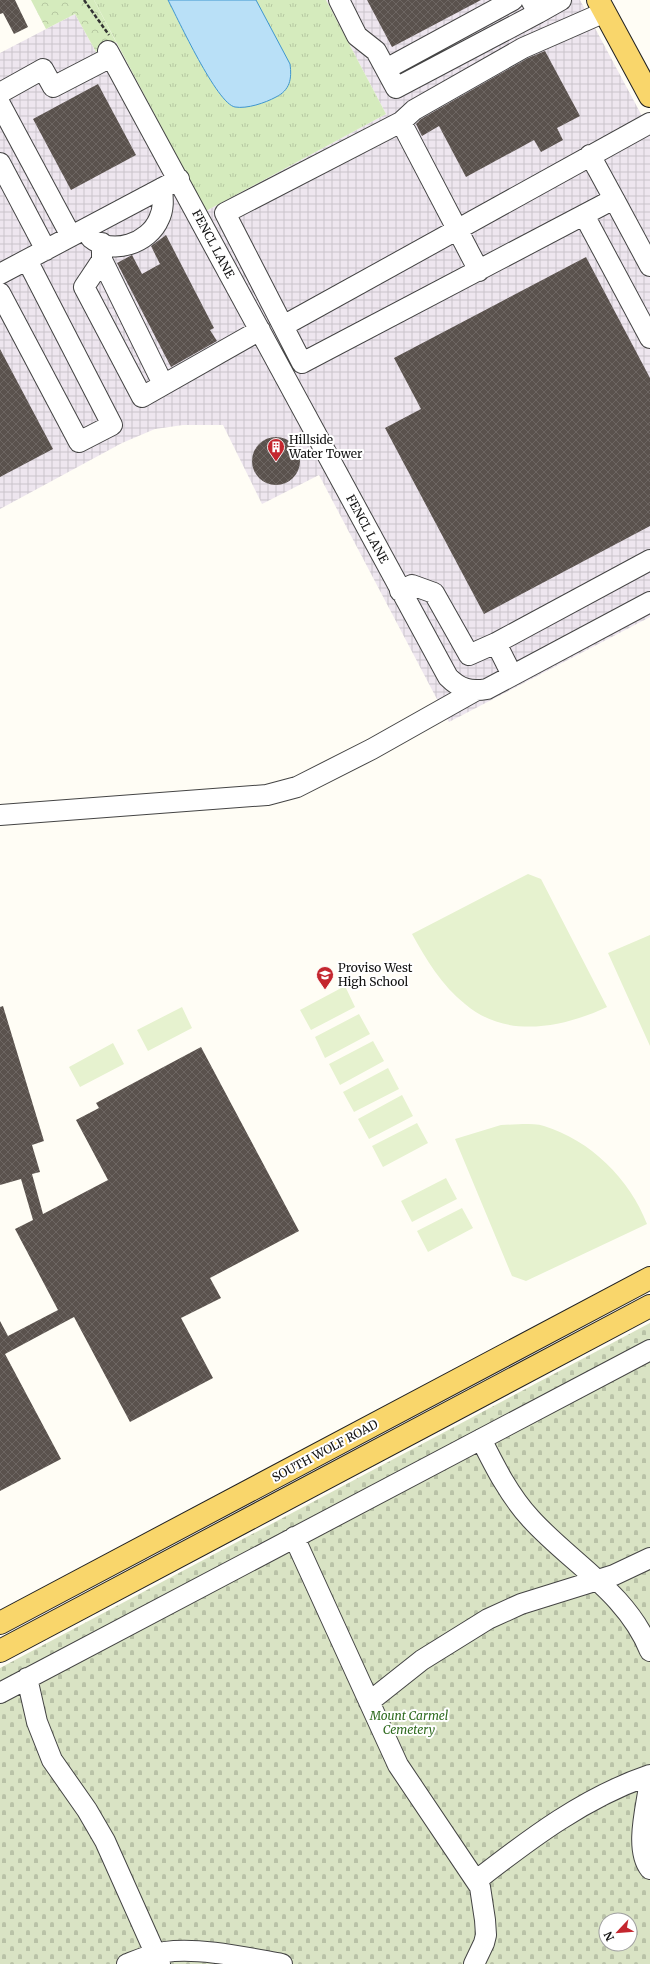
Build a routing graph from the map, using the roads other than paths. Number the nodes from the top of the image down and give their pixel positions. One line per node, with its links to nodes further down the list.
1 (339, 0): 6 (street)
2 (561, 0): 4 (street)
3 (503, 3): 6 (street)
4 (535, 6): 6 (street)
5 (602, 6): 7 (main road); 10 (street)
6 (386, 69)
7 (649, 92)
8 (0, 93): 14 (street, FENCL LANE)
9 (0, 104): 18 (street)
10 (401, 122): 17 (street); 26 (street)
11 (650, 123): 12 (street)
12 (590, 155): 15 (street); 17 (street)
13 (0, 163): 19 (street)
14 (170, 184): 18 (street); 20 (street); 27 (street, FENCL LANE)
15 (614, 199): 16 (street); 22 (street)
16 (584, 215): 23 (street); 28 (street)
17 (458, 230): 23 (street); 26 (street)
18 (76, 233): 19 (street); 20 (street)
19 (46, 250): 21 (street)
20 (102, 252): 29 (street); 29 (street)
21 (27, 260): 24 (street); 25 (street)
22 (650, 266)
23 (479, 271): 26 (street)
24 (0, 274)
25 (0, 293)
26 (283, 326)
27 (260, 330): 29 (street); 31 (street, FENCL LANE)
28 (650, 338)
29 (163, 384)
30 (650, 560): 33 (street)
31 (400, 591): 33 (street); 35 (street, FENCL LANE)
32 (650, 602): 34 (street)
33 (496, 643): 34 (street)
34 (512, 675): 35 (street)
35 (474, 691): 36 (street)
36 (0, 815)
37 (650, 1278): 44 (main road, SOUTH WOLF ROAD)
38 (650, 1306): 45 (main road, SOUTH WOLF ROAD)
39 (650, 1350): 40 (street)
40 (481, 1439): 41 (street); 43 (street)
41 (294, 1537): 47 (street); 49 (street)
42 (650, 1558): 43 (street)
43 (599, 1580): 46 (street); 49 (street)
44 (0, 1623)
45 (0, 1650)
46 (650, 1651)
47 (27, 1678): 48 (street); 54 (street)
48 (0, 1693)
49 (369, 1702): 53 (street)
50 (650, 1775): 53 (street)
51 (650, 1780): 52 (street)
52 (650, 1869)
53 (477, 1880): 57 (street)
54 (157, 1959): 55 (street); 56 (street)
55 (127, 1964)
56 (282, 1964)
57 (474, 1964)

